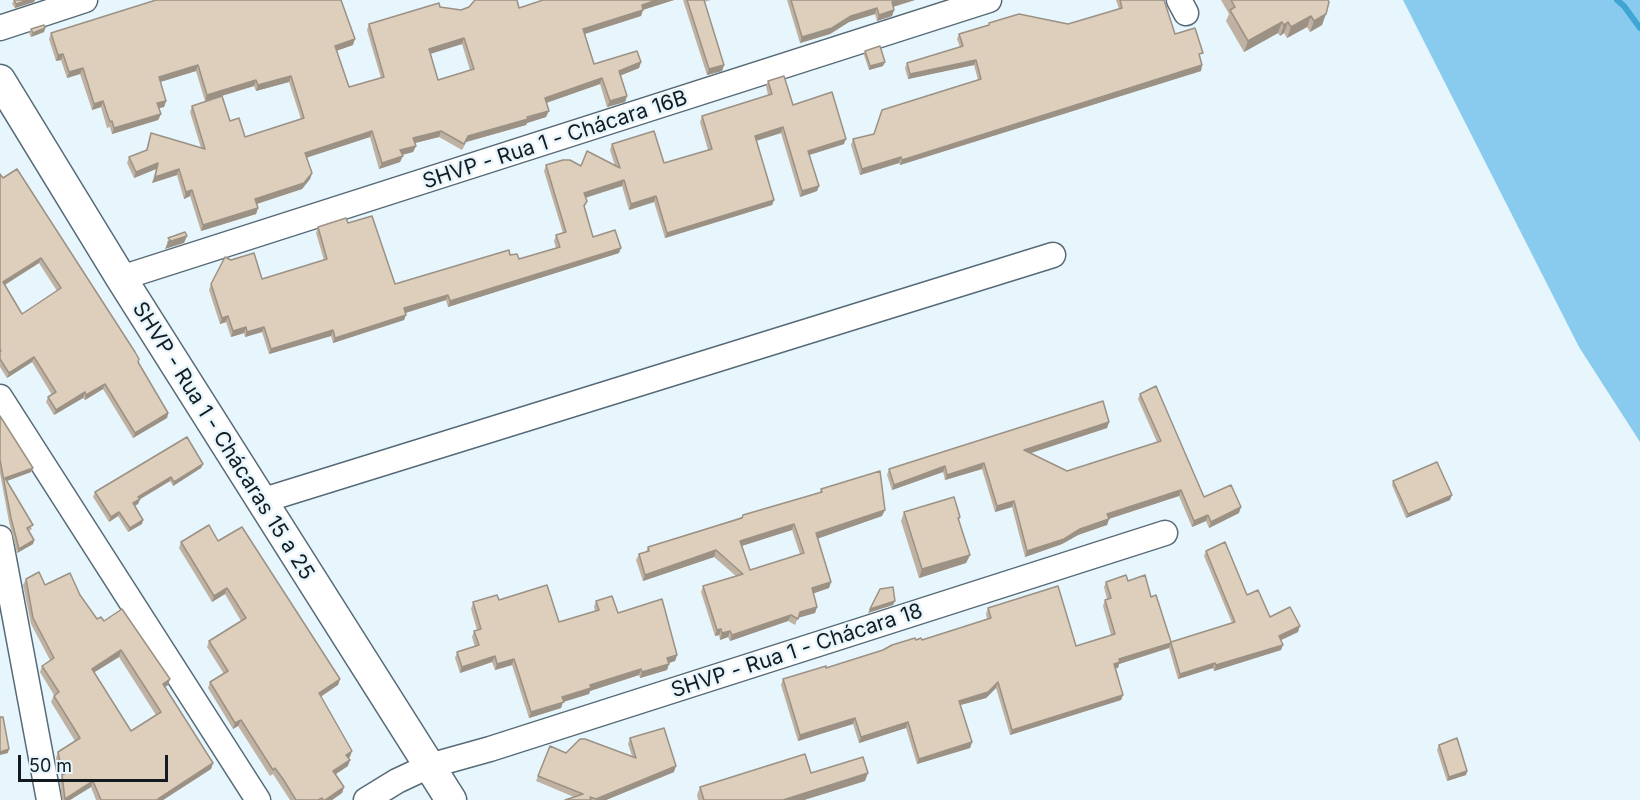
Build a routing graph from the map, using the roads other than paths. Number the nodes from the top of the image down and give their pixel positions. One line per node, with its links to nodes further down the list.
1 (86, 0): 3 (street)
2 (989, 0): 6 (street, SHVP - Rua 1 - Chácara 16B)
3 (0, 28)
4 (0, 80): 6 (street, SHVP - Rua 1 - Chácaras 15 a 25)
5 (1053, 255): 8 (street)
6 (121, 278): 8 (street, SHVP - Rua 1 - Chácaras 15 a 25)
7 (0, 397): 13 (street)
8 (261, 501): 11 (street, SHVP - Rua 1 - Chácaras 15 a 25)
9 (1165, 533): 11 (street, SHVP - Rua 1 - Chácara 18)
10 (0, 538): 12 (street)
11 (429, 766): 14 (street, SHVP - Rua 1 - Chácara 18); 15 (street, SHVP - Rua 1 - Chácaras 15 a 25)
12 (49, 800)
13 (258, 800)
14 (366, 800)
15 (451, 800)

